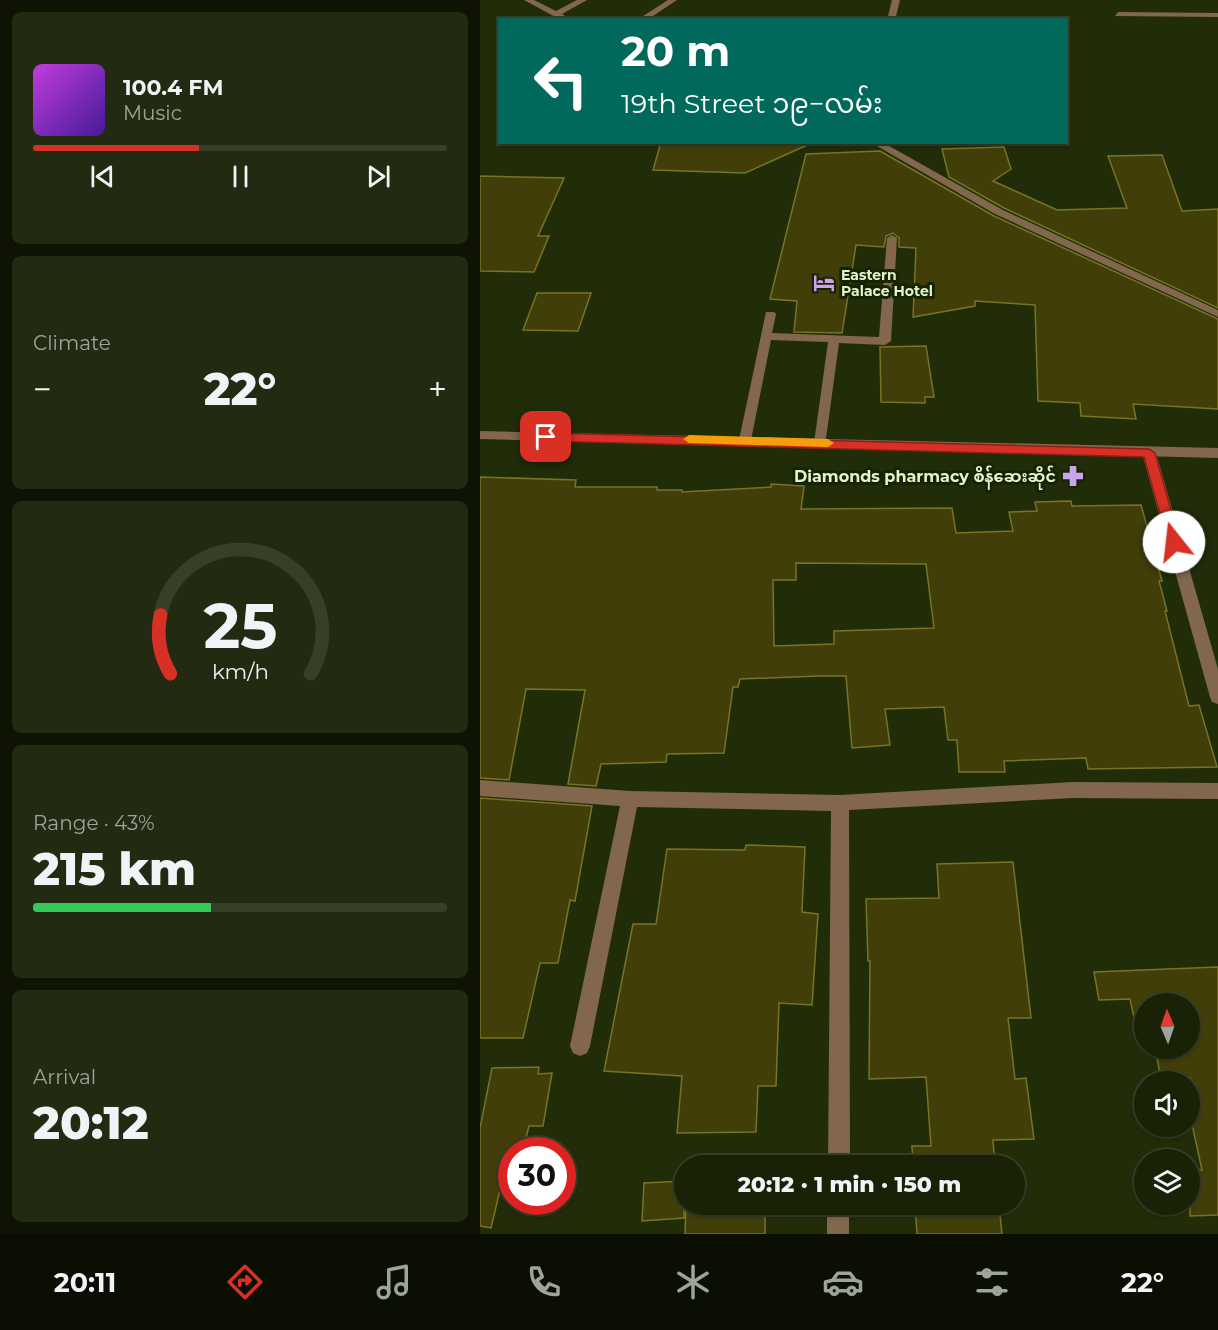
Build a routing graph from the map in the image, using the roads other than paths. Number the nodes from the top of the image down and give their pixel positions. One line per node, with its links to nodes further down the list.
1 (528, 0): 5 (street)
2 (583, 0): 5 (street)
3 (673, 0): 9 (street)
4 (896, 0): 10 (street)
5 (558, 14): 8 (street)
6 (1118, 14): 7 (street)
7 (1218, 15)
8 (565, 18)
9 (644, 18)
10 (892, 18)
11 (878, 144): 14 (street)
12 (892, 238): 16 (street)
13 (770, 314): 15 (street)
14 (1218, 314)
15 (767, 336): 16 (street); 18 (street)
16 (834, 338): 19 (street)
17 (480, 435): 18 (street)
18 (745, 440): 19 (street)
19 (820, 443): 20 (street)
20 (1149, 453): 21 (street); 22 (street)
21 (1218, 453)
22 (1218, 697)
23 (480, 788): 25 (street)
24 (1218, 791): 26 (street)
25 (630, 799): 26 (street); 27 (street)
26 (840, 803): 28 (street)
27 (580, 1046)
28 (839, 1155)
29 (838, 1215): 30 (street)
30 (838, 1234)

